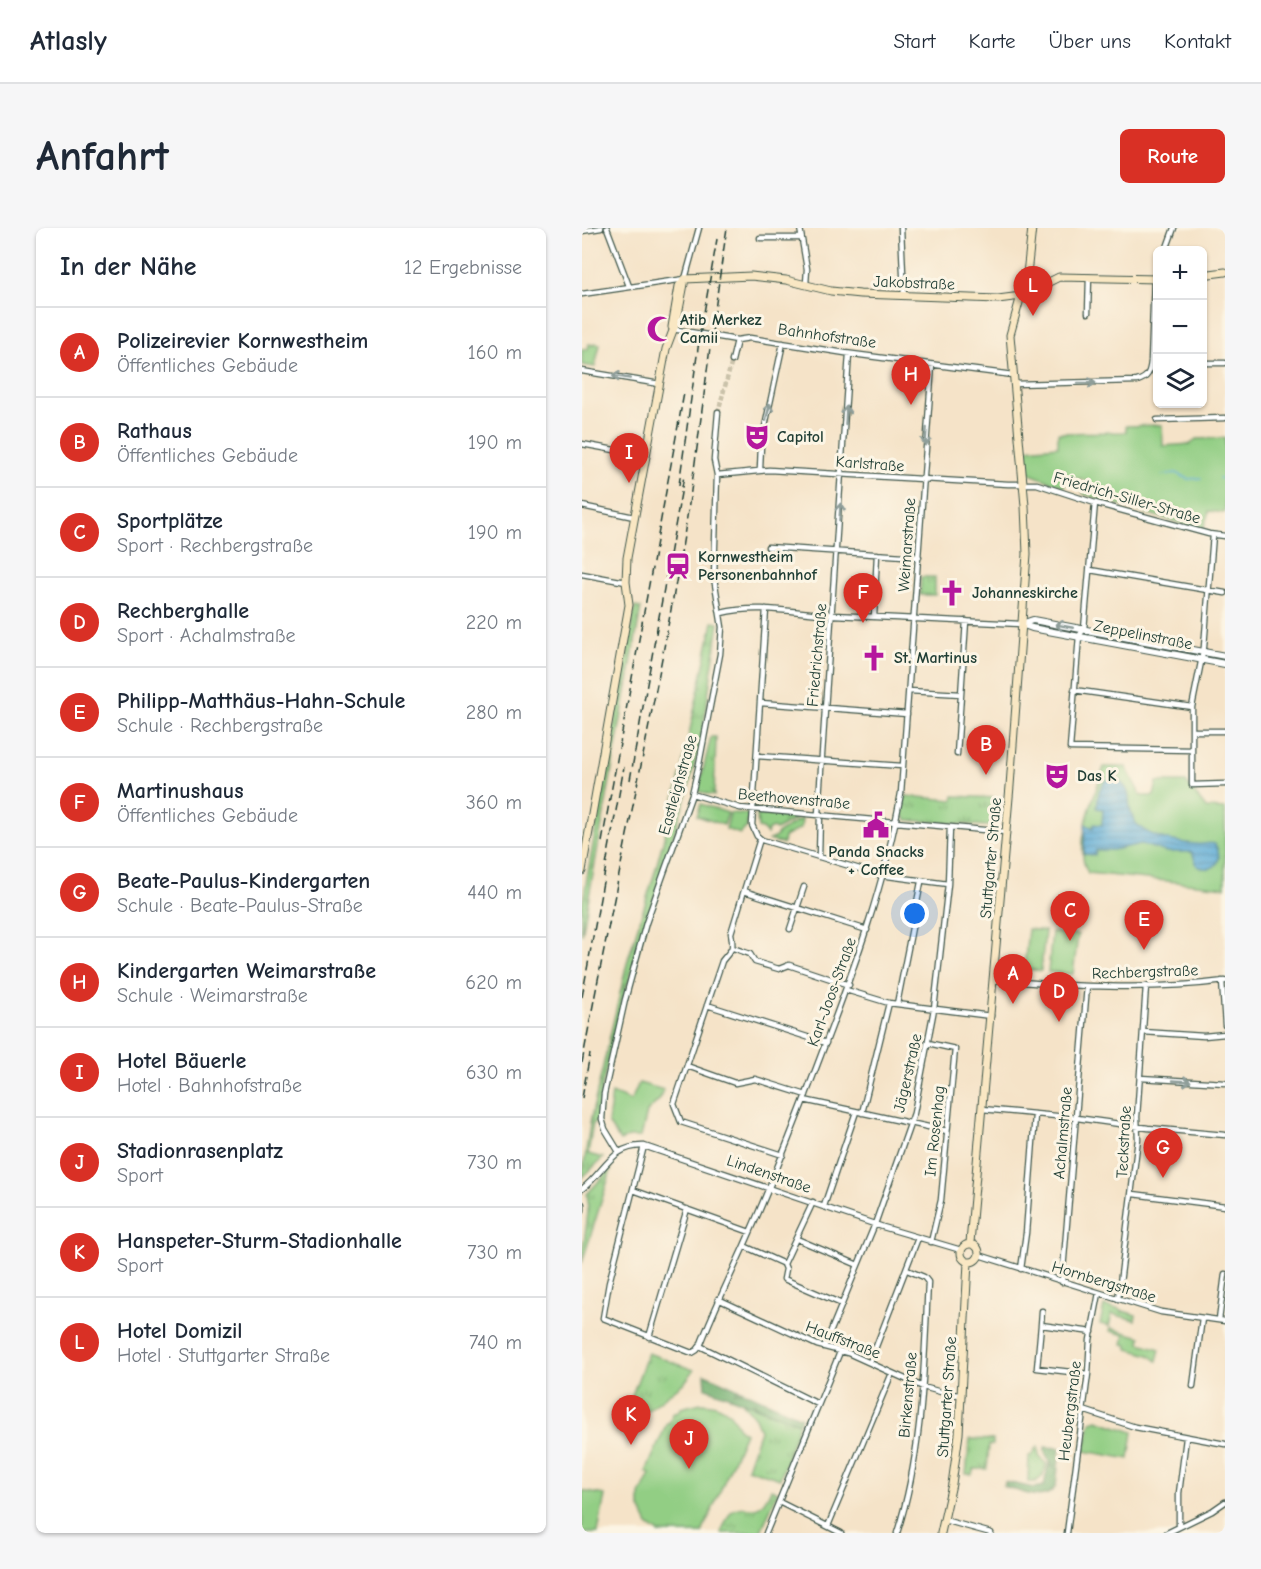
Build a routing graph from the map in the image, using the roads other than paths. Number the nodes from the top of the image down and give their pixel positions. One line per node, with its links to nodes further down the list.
1 (601, 228): 8 (street)
2 (607, 228): 20 (street)
3 (699, 228): 12 (street)
4 (800, 228): 10 (street)
5 (901, 228): 22 (street)
6 (1032, 228): 23 (main road, Stuttgarter Straße)
7 (1174, 228): 11 (street)
8 (582, 231)
9 (760, 238): 10 (street)
10 (801, 238): 19 (street)
11 (1167, 246)
12 (690, 266): 16 (street); 17 (street)
13 (1225, 272): 14 (main road)
14 (1207, 274)
15 (1089, 277): 18 (main road); 23 (main road); 25 (street)
16 (697, 278): 17 (main road, Jakobstraße); 19 (main road, Jakobstraße)
17 (685, 279): 20 (street); 26 (main road)
18 (1153, 279)
19 (806, 284): 22 (main road, Jakobstraße)
20 (629, 286): 21 (street)
21 (582, 294)
22 (904, 296): 23 (main road, Jakobstraße)
23 (1022, 296): 36 (main road, Stuttgarter Straße)
24 (1155, 300): 31 (street)
25 (1088, 313)
26 (672, 329): 27 (street, Bahnhofstraße); 37 (main road)
27 (737, 340): 28 (street, Bahnhofstraße); 30 (street)
28 (783, 343): 29 (street, Bahnhofstraße); 44 (street, one-way to 28)
29 (849, 354): 34 (street, Bahnhofstraße); 45 (street, Friedrichstraße, one-way to 29)
30 (732, 361)
31 (1151, 361): 38 (street, one-way to 31)
32 (1207, 363): 33 (street)
33 (1225, 363)
34 (932, 364): 36 (street, Bahnhofstraße); 47 (street, Weimarstraße, one-way to 47)
35 (582, 371): 37 (street, one-way to 35)
36 (1013, 375): 38 (main road, Stuttgarter Straße)
37 (660, 384): 43 (main road)
38 (1014, 384): 48 (main road, Stuttgarter Straße)
39 (718, 412): 46 (street, Eastleighstraße)
40 (1225, 418): 41 (street)
41 (1157, 420)
42 (582, 444): 43 (street)
43 (646, 456): 51 (main road)
44 (760, 470): 45 (street, Karlstraße); 46 (street, Karlstraße)
45 (842, 474): 47 (street, Karlstraße); 55 (street, Friedrichstraße, one-way to 45)
46 (717, 476): 64 (street, Eastleighstraße)
47 (923, 479): 48 (street, Karlstraße); 57 (street, Weimarstraße)
48 (1023, 484): 49 (street, Friedrich-Siller-Straße); 69 (main road, Stuttgarter Straße)
49 (1095, 503): 52 (street, Friedrich-Siller-Straße); 58 (street)
50 (582, 506): 51 (street)
51 (634, 518): 60 (main road)
52 (1213, 535): 53 (street, Friedrich-Siller-Straße); 61 (street)
53 (1225, 536)
54 (768, 547): 55 (street)
55 (837, 551): 56 (street); 65 (street, Friedrichstraße)
56 (877, 554): 57 (street); 66 (street)
57 (919, 557): 67 (street, Weimarstraße)
58 (1090, 570): 61 (street); 70 (street)
59 (582, 574): 60 (street)
60 (626, 582): 99 (main road)
61 (1209, 590): 62 (street); 72 (street)
62 (1225, 593)
63 (766, 609): 64 (street); 65 (street); 79 (street)
64 (721, 613): 91 (street, Eastleighstraße)
65 (833, 615): 66 (street); 80 (street, Friedrichstraße)
66 (874, 617): 67 (street)
67 (914, 619): 68 (street); 77 (street, Karl-Joos-Straße)
68 (966, 621): 69 (street); 78 (street)
69 (1021, 624): 70 (street, Zeppelinstraße, one-way to 69); 71 (street, Zeppelinstraße); 96 (main road, Stuttgarter Straße)
70 (1084, 630): 71 (street, Zeppelinstraße); 72 (street, Zeppelinstraße)
71 (1079, 636): 74 (street, Zeppelinstraße); 76 (street)
72 (1203, 651): 73 (street, Zeppelinstraße); 74 (street, Zeppelinstraße)
73 (1225, 656)
74 (1202, 660): 75 (street, Zeppelinstraße); 81 (street)
75 (1225, 664)
76 (1074, 690): 81 (street); 85 (street)
77 (909, 691): 78 (street); 82 (street, Karl-Joos-Straße)
78 (961, 694): 86 (street)
79 (761, 703): 80 (street); 87 (street)
80 (825, 707): 82 (street); 88 (street, Friedrichstraße)
81 (1192, 707): 83 (street)
82 (907, 714): 89 (street, Karl-Joos-Straße)
83 (1192, 731): 84 (street); 85 (street)
84 (1225, 731)
85 (1192, 750): 90 (street)
86 (957, 754)
87 (757, 756): 88 (street); 92 (street)
88 (820, 760): 89 (street); 93 (street, Friedrichstraße)
89 (902, 766): 94 (street, Karl-Joos-Straße)
90 (1225, 784)
91 (692, 794): 92 (street, Beethovenstraße); 138 (street, Eastleighstraße)
92 (753, 808): 93 (street, Beethovenstraße); 98 (street)
93 (819, 814): 94 (street, Beethovenstraße); 98 (street, Friedrichstraße)
94 (896, 822): 95 (street, Beethovenstraße); 100 (street, Karl-Joos-Straße)
95 (950, 827): 96 (street, Beethovenstraße); 102 (street, Jägerstraße)
96 (1006, 832): 109 (main road, Stuttgarter Straße)
97 (759, 842): 104 (street)
98 (819, 857): 100 (street)
99 (582, 871)
100 (882, 876): 101 (street); 107 (street, Karl-Joos-Straße)
101 (921, 882): 102 (street); 115 (street)
102 (948, 884): 117 (street, Jägerstraße)
103 (804, 887): 105 (street)
104 (744, 891): 105 (street); 108 (street)
105 (796, 909): 106 (street); 107 (street)
106 (790, 929)
107 (867, 930): 113 (street, Karl-Joos-Straße)
108 (733, 948): 113 (street); 116 (street)
109 (994, 980): 111 (street, Rechbergstraße); 118 (main road, Stuttgarter Straße)
110 (1224, 981): 112 (street, Rechbergstraße); 119 (street)
111 (1087, 986): 112 (street, Rechbergstraße); 132 (street, Achalmstraße)
112 (1146, 986): 120 (street, Teckstraße)
113 (848, 987): 114 (street); 122 (street, Karl-Joos-Straße)
114 (889, 1003): 115 (street); 130 (street)
115 (897, 1004): 117 (street)
116 (707, 1005): 122 (street); 124 (street)
117 (934, 1009): 118 (street); 123 (street, Jägerstraße)
118 (991, 1016): 128 (main road, Stuttgarter Straße)
119 (1225, 1024)
120 (1143, 1032): 121 (street); 125 (street, Teckstraße)
121 (1225, 1035)
122 (826, 1043): 127 (street, Karl-Joos-Straße)
123 (928, 1043): 133 (street, Jägerstraße); 135 (street, Im Rosenhag)
124 (687, 1066): 127 (street); 139 (street)
125 (1140, 1078): 126 (street, one-way to 126); 134 (street, Teckstraße)
126 (1225, 1083)
127 (805, 1098): 129 (street); 139 (street, Karl-Joos-Straße)
128 (982, 1109): 131 (street); 155 (main road, Stuttgarter Straße)
129 (856, 1112): 130 (street); 146 (street)
130 (862, 1113): 133 (street)
131 (1035, 1114): 132 (street); 162 (street)
132 (1077, 1118): 134 (street); 165 (street, Achalmstraße)
133 (909, 1124): 135 (street); 150 (street, Jägerstraße)
134 (1137, 1126): 136 (street); 143 (street, Teckstraße)
135 (947, 1131): 154 (street, Im Rosenhag)
136 (1225, 1135)
137 (644, 1146): 138 (street); 140 (street, Lindenstraße); 142 (street)
138 (619, 1152): 141 (street)
139 (783, 1155): 140 (street, Karl-Joos-Straße)
140 (769, 1187): 144 (street, Lindenstraße); 151 (street, Karl-Joos-Straße)
141 (582, 1189)
142 (633, 1190): 148 (street); 175 (street)
143 (1132, 1194): 147 (street); 168 (street, Teckstraße)
144 (813, 1202): 146 (street, Lindenstraße); 153 (street)
145 (582, 1204): 149 (street)
146 (824, 1206): 150 (street, Lindenstraße)
147 (1225, 1206)
148 (687, 1209): 151 (street); 175 (street)
149 (582, 1210)
150 (875, 1224): 152 (street, Lindenstraße); 161 (street, Jägerstraße)
151 (750, 1232): 156 (street, Karl-Joos-Straße)
152 (918, 1238): 154 (street, Lindenstraße); 163 (street)
153 (797, 1239): 160 (street); 161 (street)
154 (931, 1242): 157 (street, Lindenstraße)
155 (970, 1243): 157 (main road); 158 (main road)
156 (744, 1246): 160 (street); 167 (street, Karl-Joos-Straße)
157 (961, 1250): 159 (main road)
158 (979, 1255): 159 (main road); 162 (street, Hornbergstraße)
159 (969, 1262): 184 (main road, Stuttgarter Straße)
160 (784, 1264): 169 (street)
161 (858, 1265): 169 (street, Jägerstraße)
162 (1021, 1269): 165 (street, Hornbergstraße)
163 (907, 1270): 179 (street); 183 (street, Birkenstraße)
164 (1225, 1274): 172 (street)
165 (1062, 1282): 166 (street, Hornbergstraße)
166 (1099, 1293): 168 (street, Hornbergstraße); 174 (street, Heubergstraße)
167 (718, 1299): 176 (street, Hauffstraße); 177 (street, Karl-Joos-Straße)
168 (1118, 1299): 171 (street, Hornbergstraße)
169 (842, 1304): 176 (street, Jägerstraße)
170 (1042, 1311): 173 (street)
171 (1202, 1318): 172 (street, Hornbergstraße); 182 (street)
172 (1222, 1321)
173 (1041, 1325): 174 (street); 181 (street)
174 (1092, 1332): 181 (street, Heubergstraße)
175 (649, 1337): 177 (street, Karl-Joos-Straße)
176 (825, 1345): 178 (street, Hauffstraße)
177 (700, 1346): 185 (street)
178 (840, 1352): 179 (street, Hauffstraße); 185 (street)
179 (870, 1362): 180 (street, Hauffstraße)
180 (892, 1373): 183 (street, Hauffstraße); 192 (street)
181 (1088, 1374): 186 (street, Heubergstraße)
182 (1193, 1386)
183 (923, 1387): 184 (street, Hauffstraße); 196 (street, Birkenstraße)
184 (962, 1395): 191 (main road, Stuttgarter Straße)
185 (818, 1404): 190 (street)
186 (1083, 1410): 187 (street); 199 (street, Heubergstraße)
187 (1186, 1438): 188 (street); 193 (street)
188 (1225, 1444)
189 (1225, 1502): 193 (street)
190 (779, 1503): 192 (street); 194 (street)
191 (944, 1520): 197 (main road, Stuttgarter Straße); 198 (street)
192 (828, 1526): 195 (street)
193 (1179, 1527): 200 (street)
194 (766, 1533)
195 (841, 1533)
196 (897, 1533)
197 (941, 1533)
198 (991, 1533)
199 (1067, 1533)
200 (1167, 1533)

